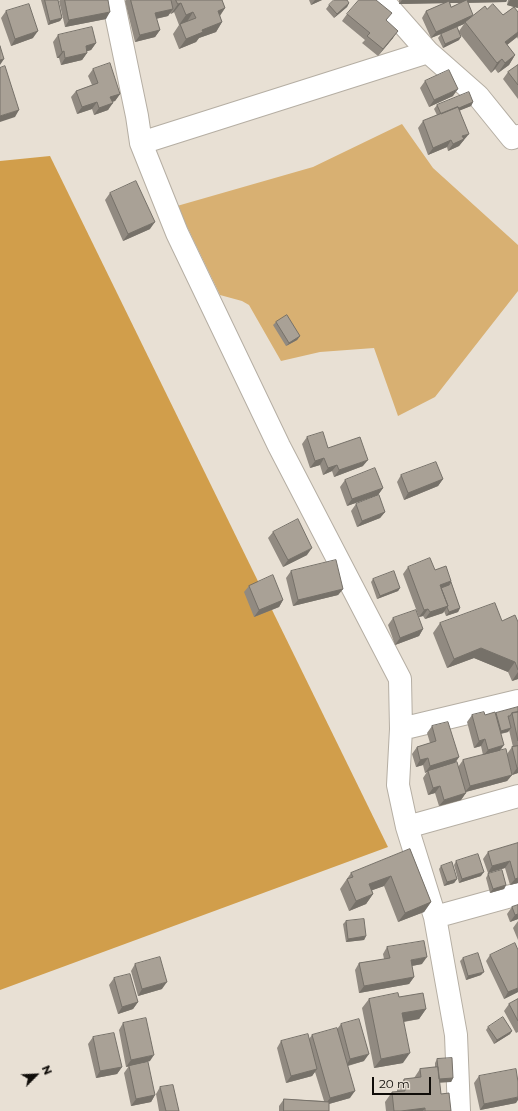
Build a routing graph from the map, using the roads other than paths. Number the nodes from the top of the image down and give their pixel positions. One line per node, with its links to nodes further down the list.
1 (113, 0): 5 (street)
2 (382, 0): 3 (street)
3 (428, 52): 4 (street); 5 (street)
4 (518, 136)
5 (141, 143): 7 (street)
6 (518, 701): 7 (street)
7 (401, 729): 9 (street)
8 (518, 796): 9 (street)
9 (407, 827): 11 (street)
10 (518, 894): 11 (street)
11 (435, 917): 12 (street)
12 (459, 1111)

